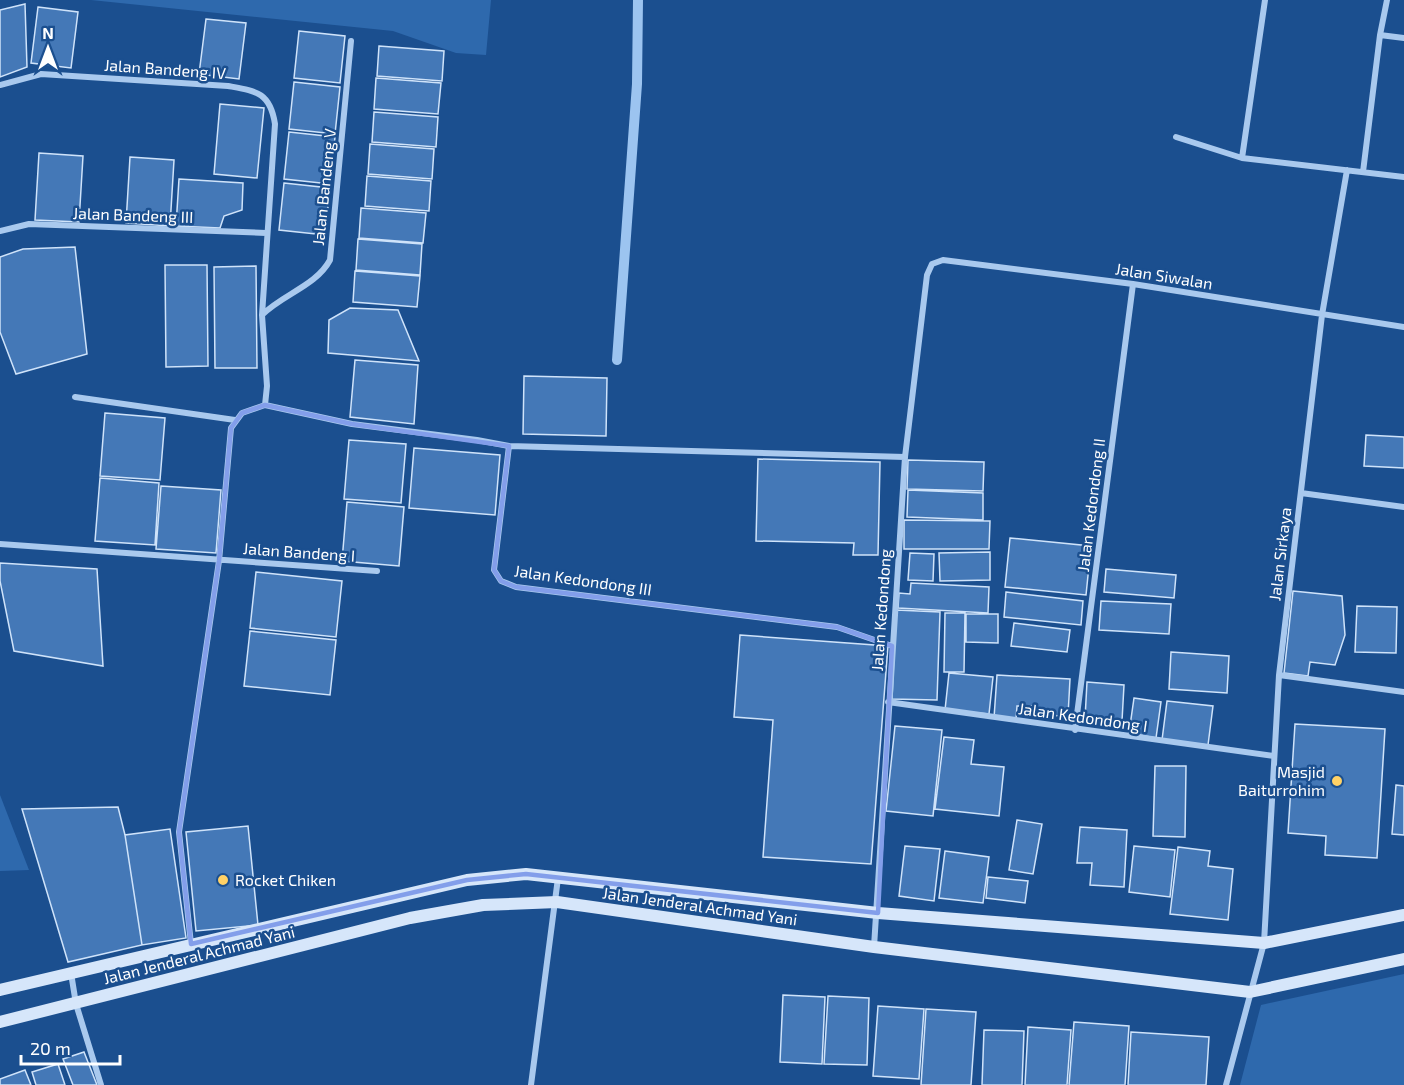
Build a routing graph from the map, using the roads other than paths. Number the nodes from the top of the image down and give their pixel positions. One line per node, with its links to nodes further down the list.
1 (1265, 0): 8 (street)
2 (1387, 0): 3 (street)
3 (1380, 35): 4 (street); 10 (street)
4 (1404, 38)
5 (351, 40): 16 (street, Jalan Bandeng V)
6 (0, 85): 13 (street, Jalan Bandeng IV)
7 (1176, 137): 8 (street)
8 (1242, 158): 9 (street)
9 (1347, 171): 10 (street); 17 (street, Jalan Sirkaya)
10 (1363, 172): 11 (street)
11 (1404, 177)
12 (0, 231): 13 (street, Jalan Bandeng III)
13 (266, 233): 16 (street)
14 (927, 275): 15 (street, Jalan Siwalan); 23 (street, Jalan Kedondong)
15 (1133, 285): 17 (street, Jalan Siwalan); 33 (street, Jalan Kedondong II)
16 (262, 315): 20 (street)
17 (1322, 315): 18 (street, Jalan Siwalan); 24 (street, Jalan Sirkaya)
18 (1404, 327)
19 (75, 397): 21 (street)
20 (265, 405): 21 (street); 22 (street)
21 (235, 420): 27 (street)
22 (509, 446): 23 (street); 29 (street, Jalan Kedondong III)
23 (905, 457): 29 (street, Jalan Kedondong)
24 (1301, 493): 25 (street); 30 (street, Jalan Sirkaya)
25 (1404, 507)
26 (0, 544): 27 (street, Jalan Bandeng I)
27 (219, 561): 28 (street, Jalan Bandeng I); 40 (street)
28 (377, 571)
29 (892, 646): 32 (street, Jalan Kedondong)
30 (1280, 675): 31 (street); 34 (street, Jalan Sirkaya)
31 (1404, 692)
32 (888, 702): 33 (street, Jalan Kedondong I); 37 (street, Jalan Kedondong)
33 (1075, 730): 34 (street, Jalan Kedondong I)
34 (1274, 756): 39 (street, Jalan Sirkaya)
35 (558, 877): 36 (street); 37 (main road, Jalan Jenderal Achmad Yani); 40 (main road, Jalan Jenderal Achmad Yani)
36 (557, 902): 41 (main road, Jalan Jenderal Achmad Yani); 46 (main road, Jalan Jenderal Achmad Yani); 49 (street)
37 (878, 913): 39 (main road, Jalan Jenderal Achmad Yani); 41 (street, Jalan Kedondong)
38 (1404, 915): 39 (main road, Jalan Jenderal Achmad Yani)
39 (1264, 943): 45 (street, Jalan Sirkaya)
40 (191, 944): 43 (main road, Jalan Jenderal Achmad Yani)
41 (874, 947): 45 (main road, Jalan Jenderal Achmad Yani)
42 (1404, 959): 45 (main road, Jalan Jenderal Achmad Yani)
43 (71, 973): 44 (main road, Jalan Jenderal Achmad Yani); 46 (street)
44 (0, 990)
45 (1250, 992): 50 (street, Jalan Sirkaya)
46 (76, 1004): 47 (main road, Jalan Jenderal Achmad Yani); 48 (street)
47 (0, 1022)
48 (101, 1085)
49 (531, 1085)
50 (1226, 1085)

